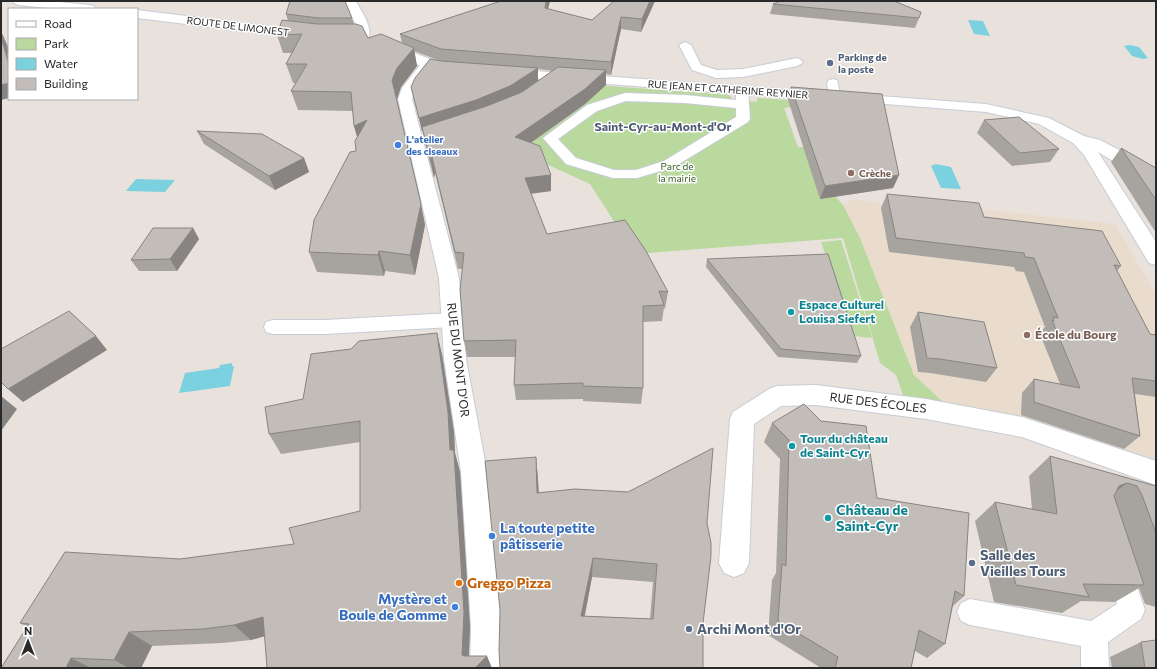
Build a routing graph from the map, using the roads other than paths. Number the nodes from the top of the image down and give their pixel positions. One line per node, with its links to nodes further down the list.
1 (18, 1): 3 (street)
2 (350, 1): 7 (street)
3 (81, 8)
4 (138, 14): 5 (street, ROUTE DE LIMONEST)
5 (322, 36)
6 (349, 36): 7 (street)
7 (363, 36): 10 (street)
8 (685, 45): 9 (lane)
9 (797, 62)
10 (428, 64): 11 (street); 19 (street, RUE DU MONT D'OR)
11 (466, 70)
12 (498, 72): 13 (street, RUE JEAN ET CATHERINE REYNIER)
13 (556, 76): 14 (lane); 15 (street, RUE JEAN ET CATHERINE REYNIER)
14 (542, 87)
15 (743, 98): 15 (lane); 16 (street, RUE JEAN ET CATHERINE REYNIER)
16 (1078, 140): 17 (street, RUE JEAN ET CATHERINE REYNIER); 18 (street)
17 (1156, 179)
18 (1156, 258)
19 (452, 320): 20 (lane); 26 (street, RUE DU MONT D'OR)
20 (273, 327)
21 (1156, 473): 23 (street, RUE DES ÉCOLES)
22 (1111, 544): 25 (lane)
23 (734, 563)
24 (970, 612): 25 (lane)
25 (1094, 635): 27 (lane)
26 (486, 668)
27 (1095, 668)

